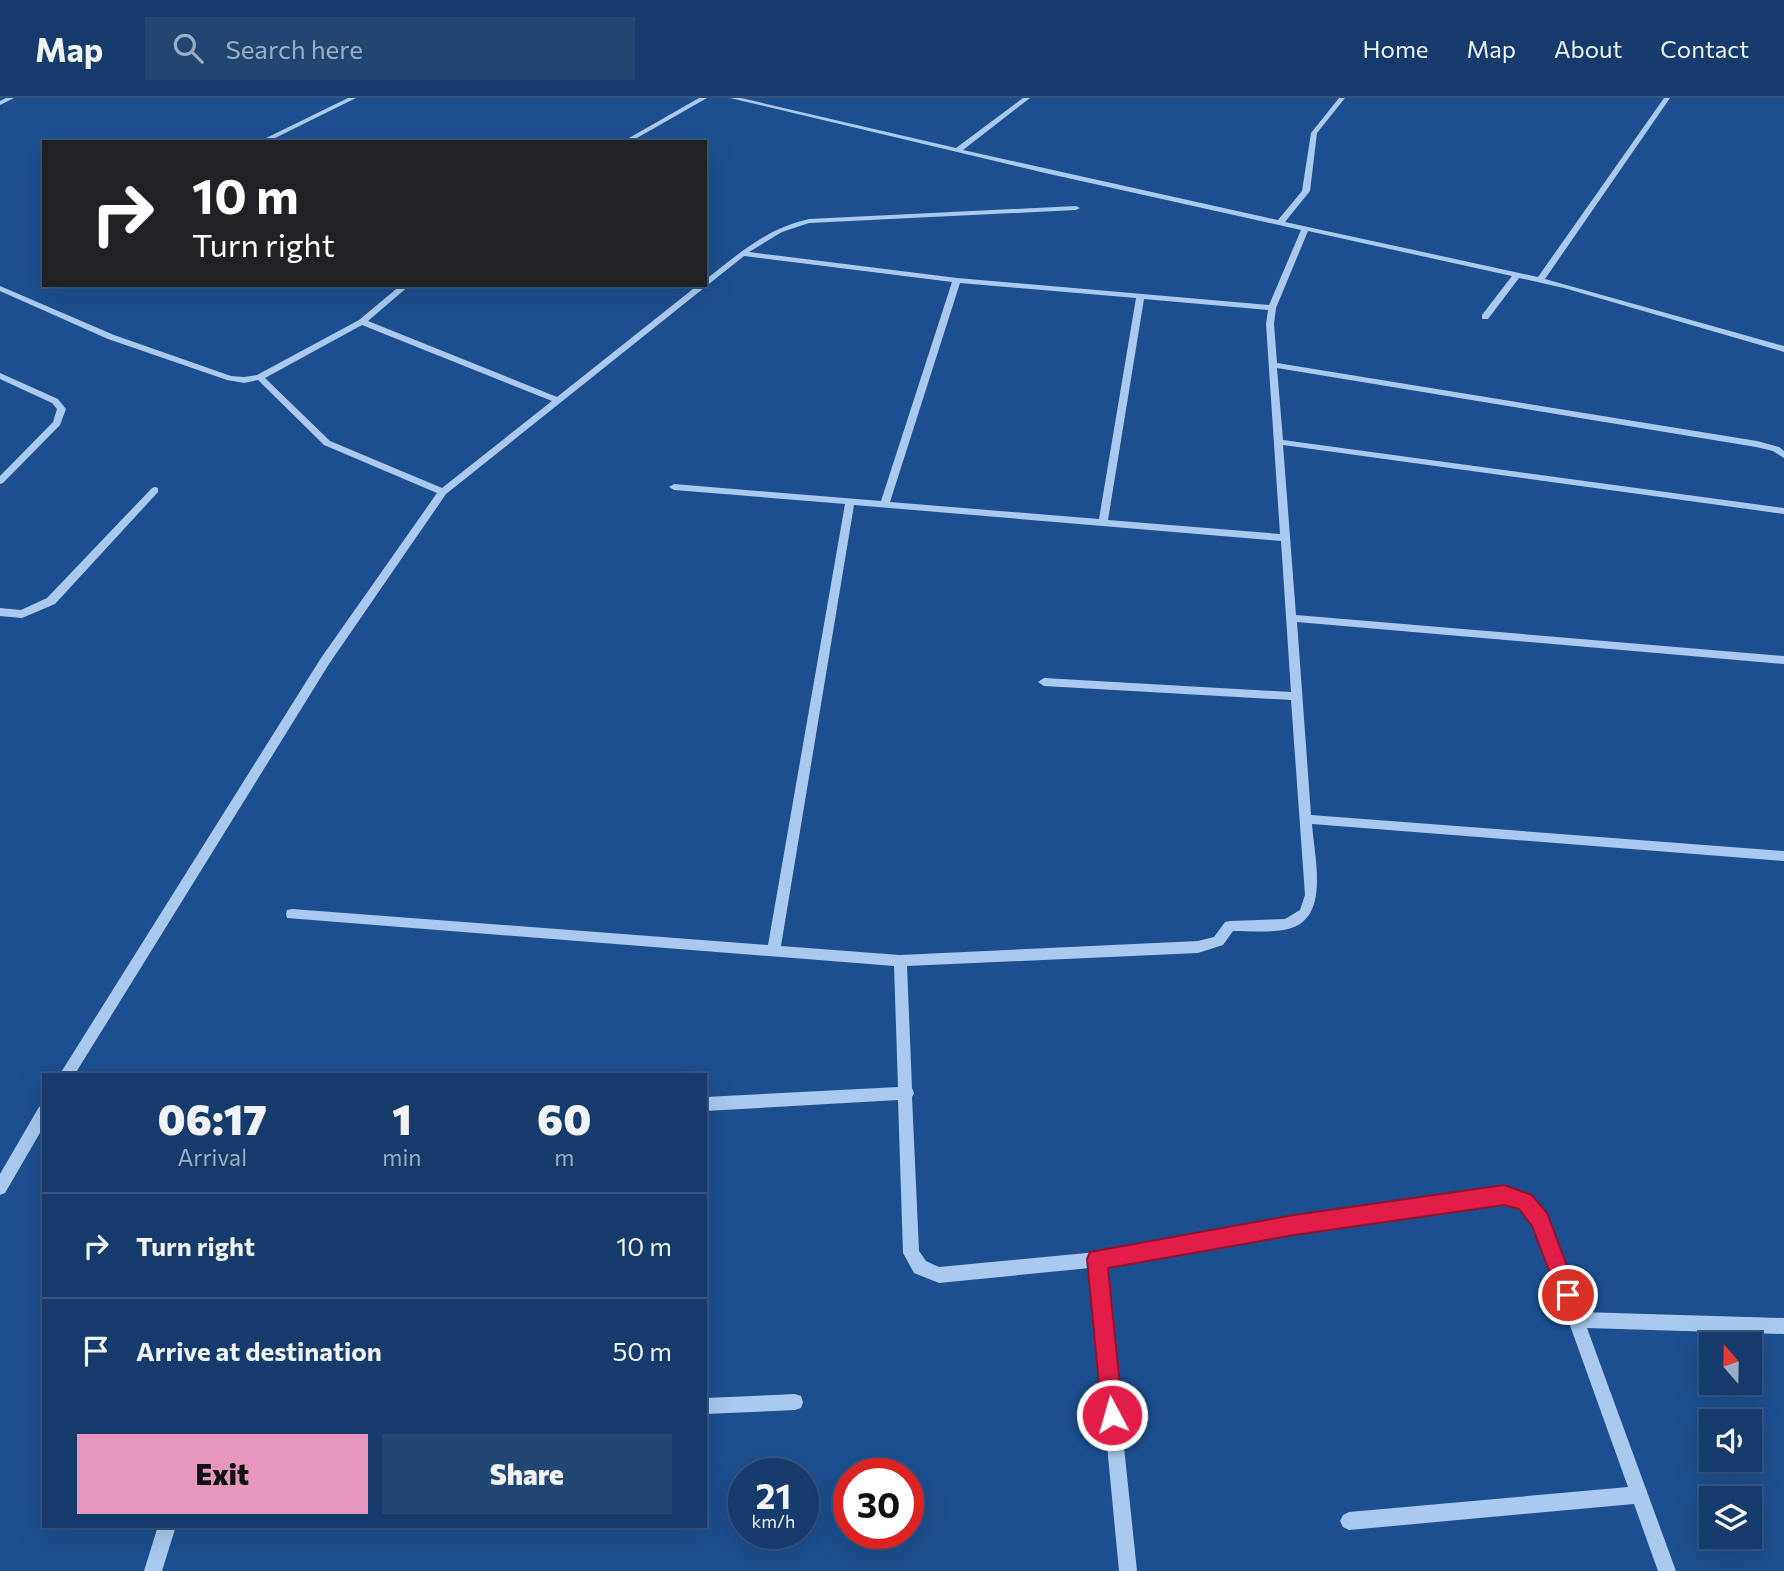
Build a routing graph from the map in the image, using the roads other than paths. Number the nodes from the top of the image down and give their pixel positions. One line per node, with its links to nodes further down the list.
1 (11, 98): 8 (street)
2 (353, 98): 9 (street)
3 (704, 98): 10 (street)
4 (733, 98): 11 (street)
5 (1027, 98): 11 (street)
6 (1342, 98): 13 (street)
7 (1667, 98): 18 (street)
8 (0, 103)
9 (265, 140)
10 (629, 140)
11 (958, 150): 13 (street)
12 (1076, 208): 15 (street)
13 (1281, 222): 14 (street)
14 (1307, 228): 16 (street); 24 (street)
15 (744, 254): 17 (street); 19 (street)
16 (1517, 275): 18 (street); 25 (street)
17 (957, 279): 23 (street); 39 (street)
18 (1540, 280): 27 (street)
19 (707, 282)
20 (404, 287): 26 (street)
21 (700, 287): 31 (street)
22 (0, 288): 30 (street)
23 (1140, 296): 24 (street); 41 (street)
24 (1272, 308): 28 (street)
25 (1485, 317)
26 (362, 322): 30 (street); 31 (street)
27 (1784, 349)
28 (1273, 365): 32 (street); 33 (street)
29 (0, 376): 34 (street)
30 (260, 377): 37 (street)
31 (557, 400): 37 (street)
32 (1278, 442): 40 (street); 42 (street)
33 (1784, 455)
34 (0, 481)
35 (674, 486): 38 (street)
36 (155, 490): 43 (street)
37 (443, 492): 53 (street)
38 (850, 501): 39 (street); 51 (street)
39 (884, 504): 41 (street)
40 (1784, 511)
41 (1103, 523): 42 (street)
42 (1285, 538): 44 (street)
43 (0, 612)
44 (1291, 618): 45 (street); 47 (street)
45 (1784, 660)
46 (1044, 682): 47 (street)
47 (1297, 696): 48 (street)
48 (1305, 819): 49 (street); 52 (street)
49 (1784, 856)
50 (292, 914): 51 (street)
51 (774, 950): 52 (street)
52 (900, 961): 54 (street)
53 (68, 1073)
54 (907, 1093): 55 (street); 58 (street)
55 (707, 1104)
56 (42, 1117): 57 (street)
57 (0, 1188)
58 (1097, 1259): 59 (street); 67 (street)
59 (1577, 1320): 60 (street); 63 (street)
60 (1784, 1326)
61 (794, 1402): 62 (street)
62 (707, 1406)
63 (1641, 1495): 64 (street); 68 (street)
64 (1349, 1521)
65 (166, 1528): 66 (street)
66 (153, 1571)
67 (1128, 1571)
68 (1667, 1571)

